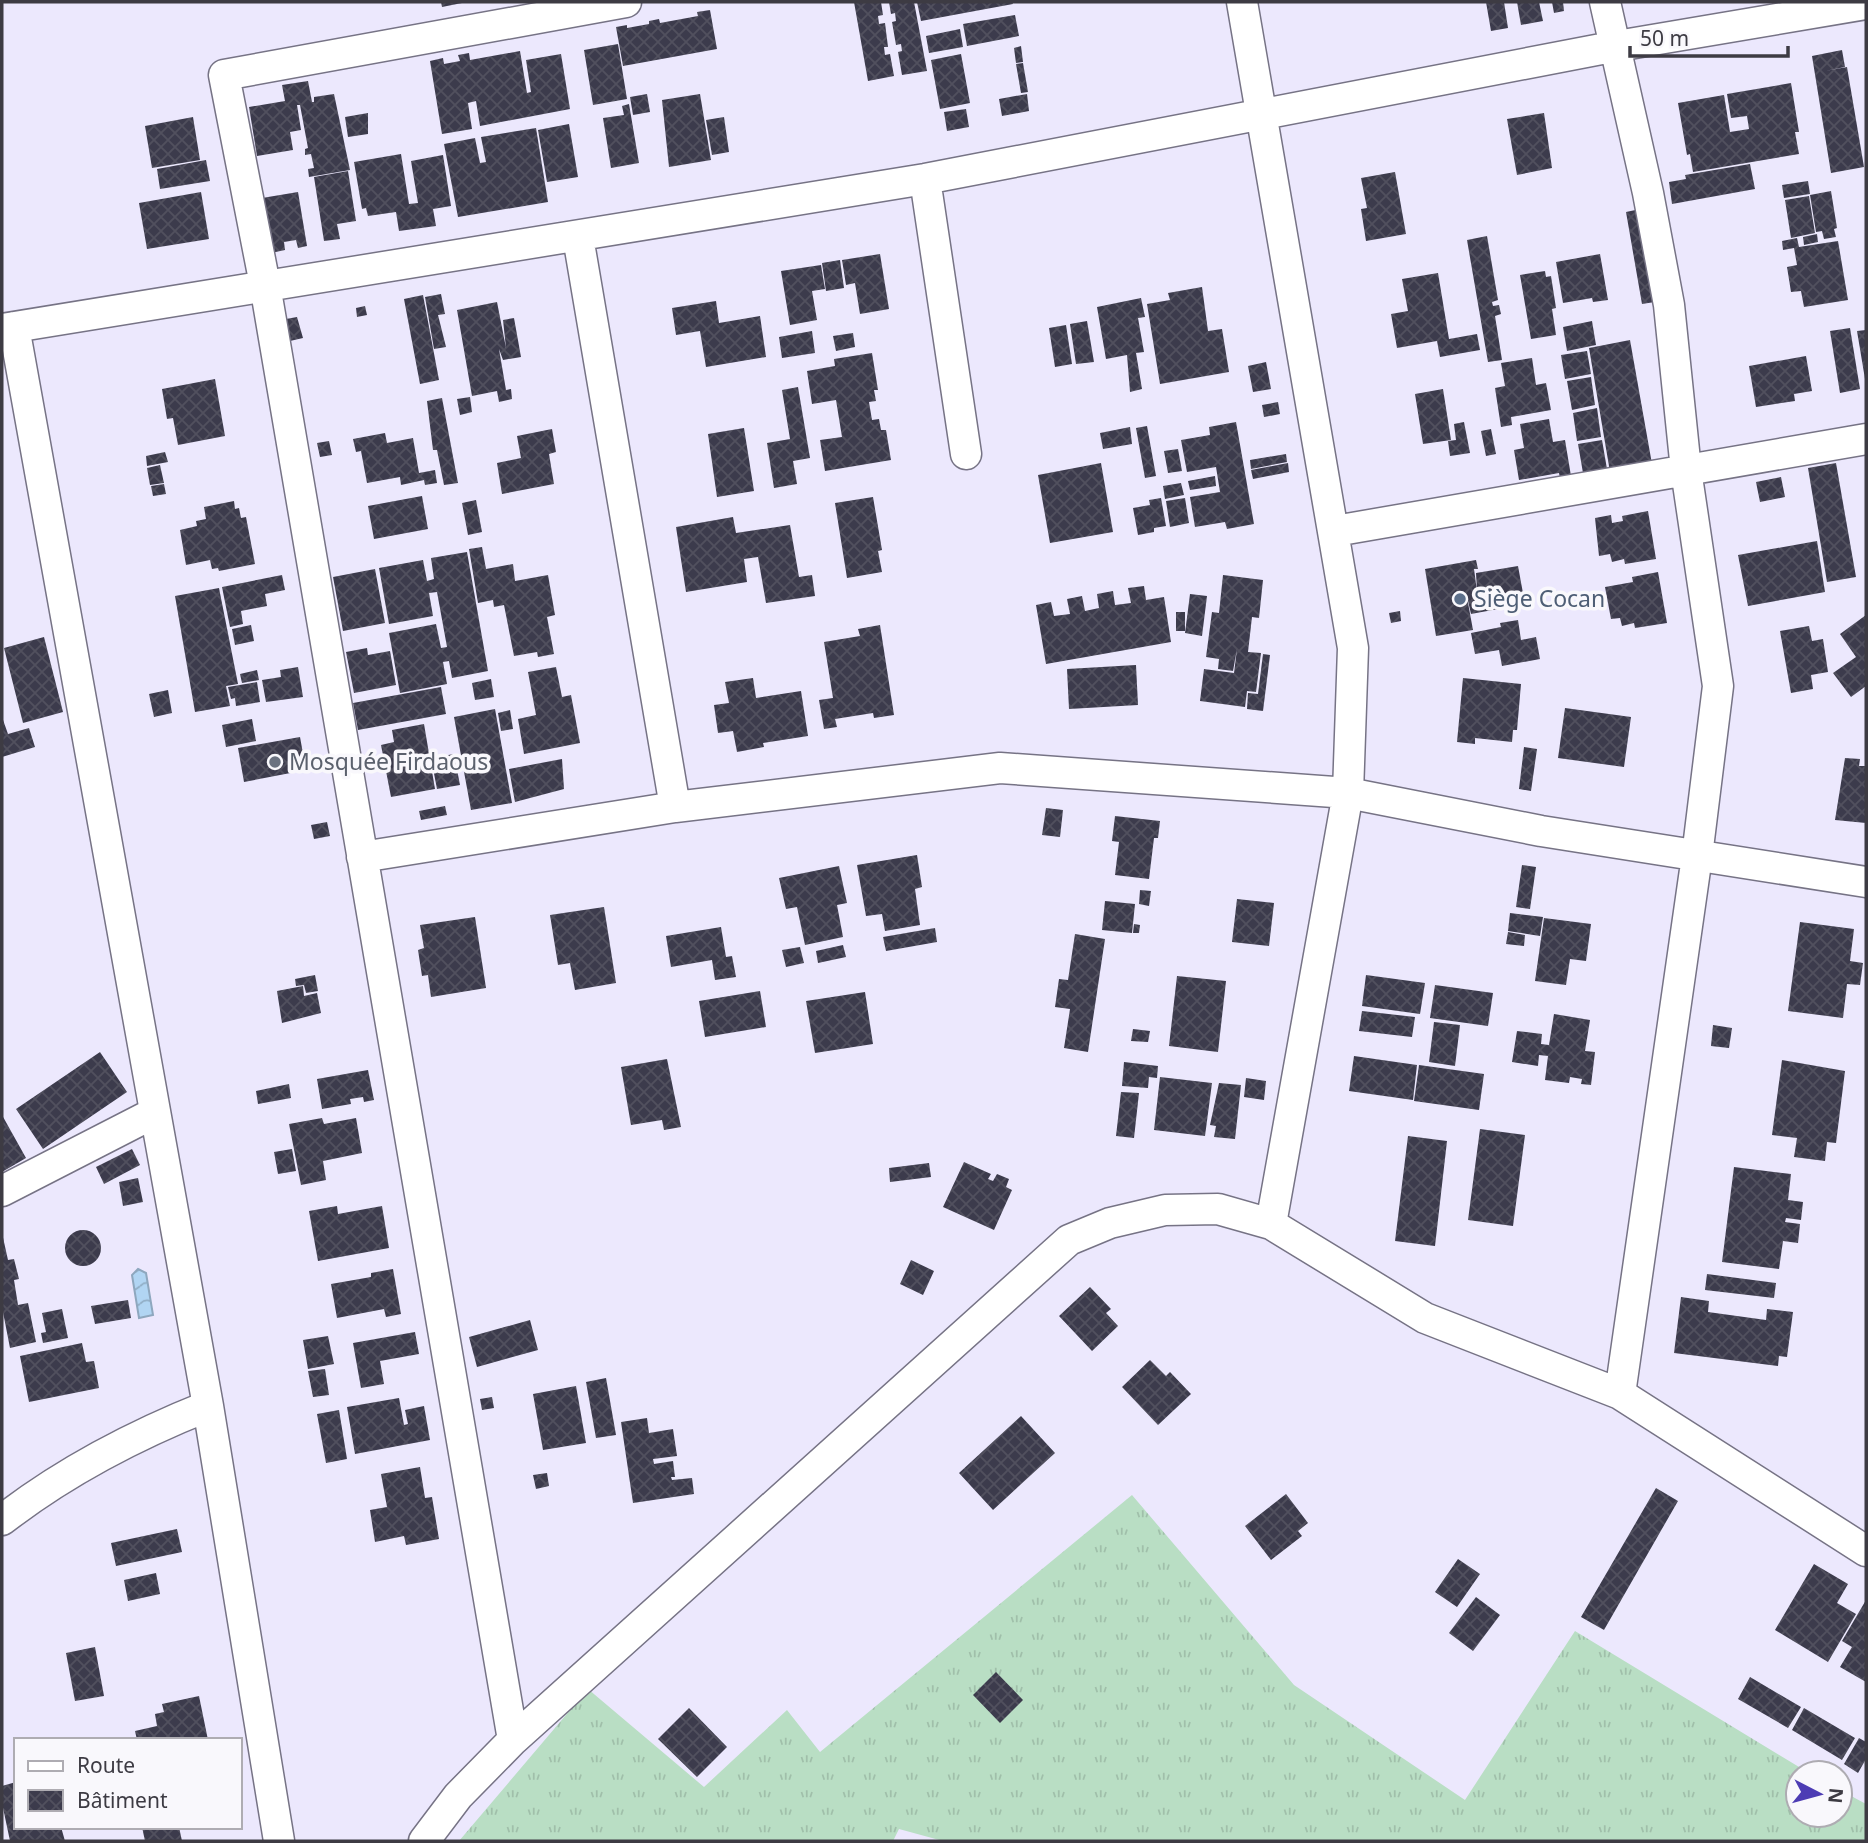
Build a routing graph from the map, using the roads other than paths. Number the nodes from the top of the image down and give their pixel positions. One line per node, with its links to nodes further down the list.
1 (626, 2): 9 (street)
2 (1242, 2): 6 (street)
3 (1605, 2): 5 (street)
4 (1866, 4): 5 (street)
5 (1617, 46): 6 (street); 13 (street)
6 (1260, 116): 7 (street); 14 (street)
7 (925, 179): 8 (street); 12 (street)
8 (578, 237): 9 (street); 16 (street)
9 (265, 285): 10 (street); 18 (street)
10 (8, 328): 20 (street)
11 (1866, 439): 13 (street)
12 (966, 454)
13 (1686, 471): 14 (street); 17 (street)
14 (1335, 531): 15 (street)
15 (1348, 793): 16 (street); 17 (street); 22 (street)
16 (676, 807): 18 (street)
17 (1697, 856): 19 (street); 23 (street)
18 (362, 857): 27 (street)
19 (1866, 882)
20 (154, 1113): 21 (street); 24 (street)
21 (2, 1191)
22 (1271, 1224): 23 (street); 27 (street)
23 (1620, 1394): 26 (street)
24 (208, 1406): 25 (street); 28 (street)
25 (2, 1520)
26 (1866, 1551)
27 (513, 1740): 29 (street)
28 (279, 1841)
29 (424, 1841)

